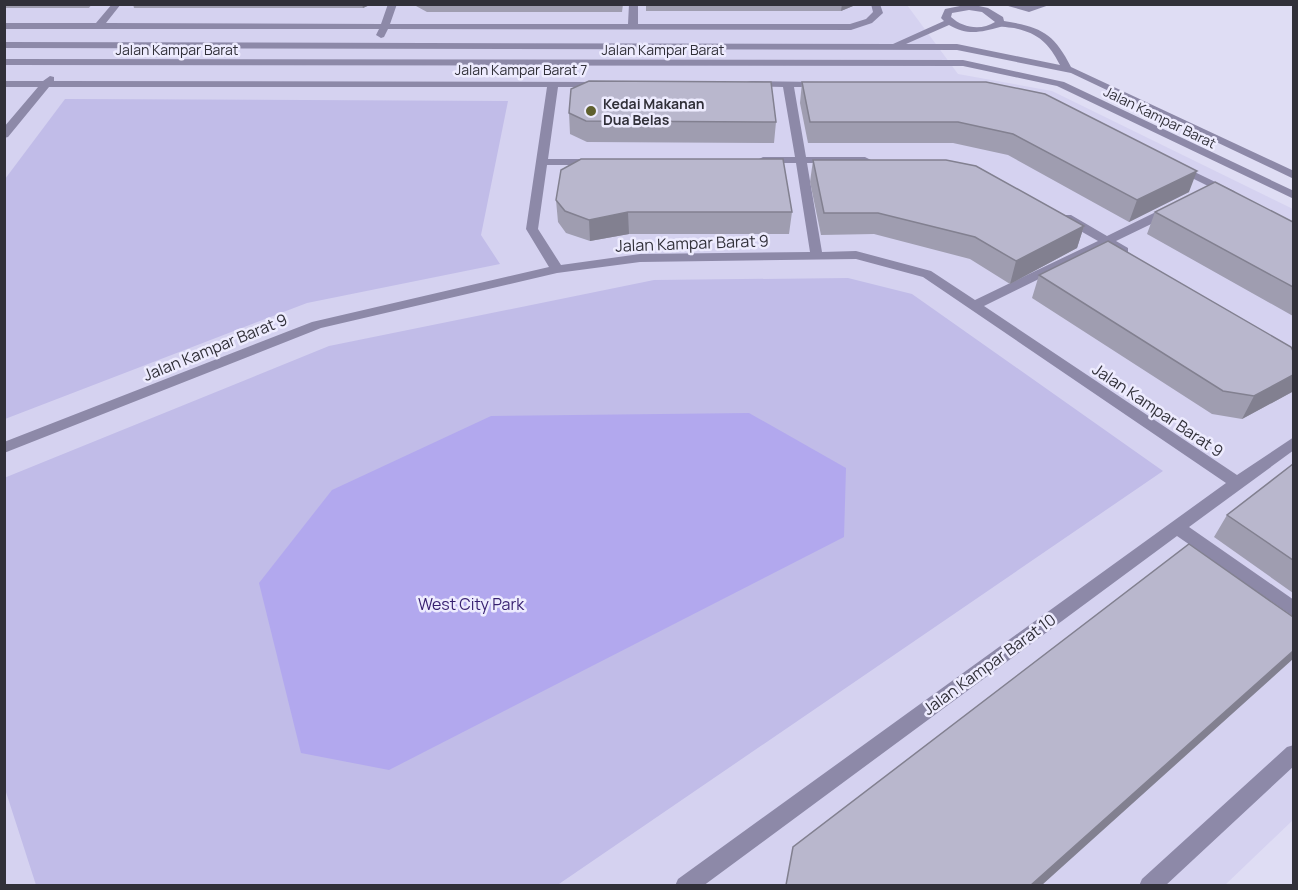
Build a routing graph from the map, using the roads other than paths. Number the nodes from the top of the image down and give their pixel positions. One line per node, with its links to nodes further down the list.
1 (117, 4): 11 (street)
2 (393, 4): 12 (street)
3 (634, 4): 13 (street)
4 (875, 4): 13 (street)
5 (1005, 4): 6 (street)
6 (1048, 4)
7 (959, 6): 8 (street); 9 (street)
8 (950, 22): 9 (street); 17 (street)
9 (999, 23): 21 (street)
10 (4, 26): 11 (street)
11 (99, 26): 12 (street)
12 (385, 26): 13 (street); 16 (street)
13 (633, 26)
14 (4, 45): 15 (street, Jalan Kampar Barat)
15 (78, 45): 16 (street, Jalan Kampar Barat); 19 (street)
16 (377, 46): 17 (street, Jalan Kampar Barat); 20 (street)
17 (890, 47): 21 (street, Jalan Kampar Barat)
18 (4, 62): 19 (street, Jalan Kampar Barat)
19 (64, 62): 20 (street, Jalan Kampar Barat); 23 (street)
20 (370, 63): 40 (street, Jalan Kampar Barat)
21 (1066, 70): 36 (street, Jalan Kampar Barat)
22 (4, 84): 23 (street, Jalan Kampar Barat 7)
23 (46, 84): 24 (street, Jalan Kampar Barat 7); 29 (street)
24 (553, 84): 25 (street, Jalan Kampar Barat 7); 34 (street)
25 (612, 84)
26 (741, 84): 27 (street)
27 (788, 84): 28 (street); 31 (street)
28 (835, 84)
29 (4, 135)
30 (754, 160): 31 (street)
31 (801, 160): 32 (street); 44 (street)
32 (883, 160)
33 (1166, 161): 37 (street)
34 (541, 162): 35 (street); 46 (street)
35 (612, 162)
36 (1293, 176)
37 (1218, 186): 38 (street); 39 (street)
38 (1198, 196)
39 (1237, 196)
40 (1293, 196)
41 (1178, 206): 43 (street)
42 (1055, 211): 43 (street)
43 (1106, 241): 45 (street); 47 (street)
44 (817, 255): 46 (street, Jalan Kampar Barat 9); 47 (street, Jalan Kampar Barat 9)
45 (1136, 258)
46 (558, 269): 49 (street, Jalan Kampar Barat 9)
47 (974, 306): 50 (street, Jalan Kampar Barat 9)
48 (1293, 442): 50 (street, Jalan Kampar Barat 10)
49 (4, 448)
50 (1238, 483): 51 (street, Jalan Kampar Barat 10)
51 (1177, 527): 52 (street); 54 (street, Jalan Kampar Barat 10)
52 (1293, 610)
53 (1293, 753): 55 (street)
54 (694, 883)
55 (1149, 885)

